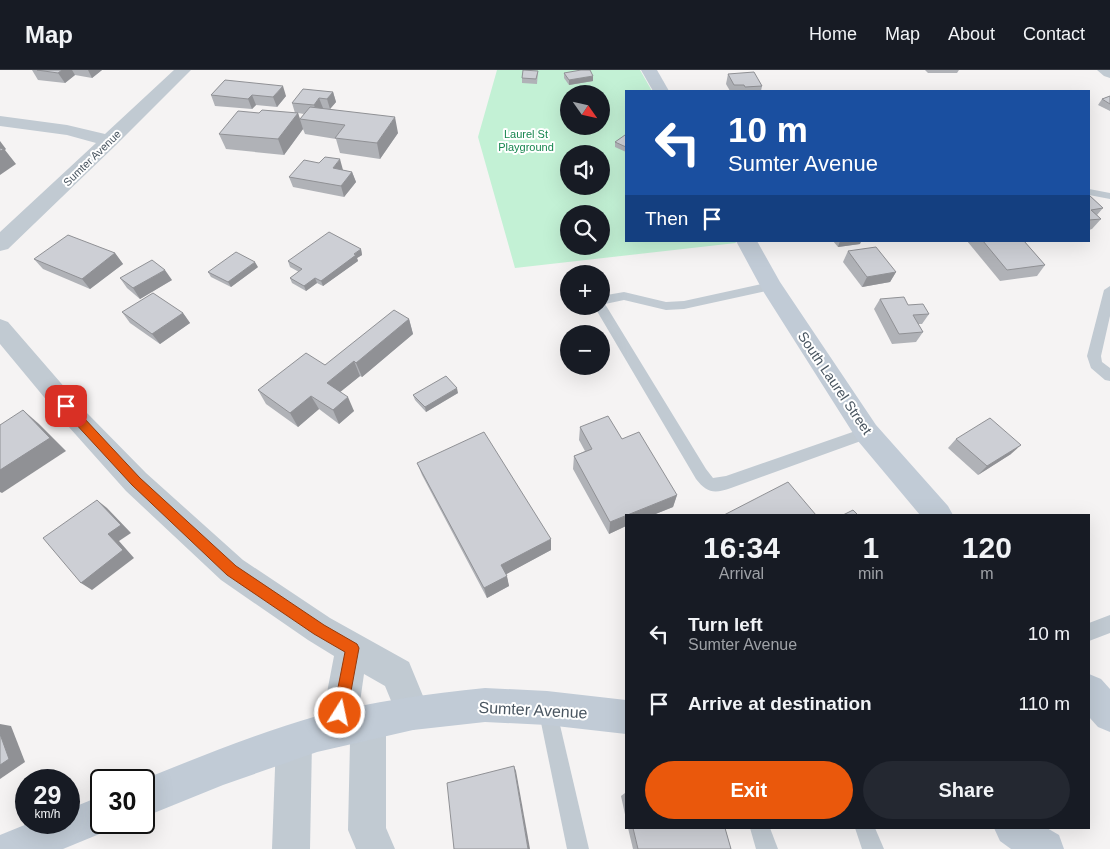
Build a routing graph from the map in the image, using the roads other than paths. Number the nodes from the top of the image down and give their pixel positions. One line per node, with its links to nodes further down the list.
1 (183, 70): 7 (street, Sumter Avenue)
2 (649, 70): 5 (street)
3 (1105, 70): 4 (street)
4 (1110, 73)
5 (660, 90)
6 (0, 122): 7 (street)
7 (110, 141): 11 (street, Sumter Avenue)
8 (1090, 192): 9 (lane)
9 (1110, 196)
10 (747, 242): 12 (street, South Laurel Street)
11 (0, 244)
12 (771, 286): 14 (lane); 18 (street, South Laurel Street)
13 (1110, 290): 17 (lane)
14 (610, 298)
15 (605, 315): 18 (lane)
16 (0, 328): 22 (street)
17 (1110, 376)
18 (867, 433): 19 (street, South Laurel Street)
19 (937, 514)
20 (1110, 624): 21 (lane)
21 (1090, 632)
22 (352, 648): 25 (street); 28 (street)
23 (1090, 692): 26 (street)
24 (547, 708): 25 (street, Sumter Avenue); 27 (street, Sumter Avenue); 38 (lane)
25 (413, 713): 28 (street, Sumter Avenue)
26 (1110, 716)
27 (625, 717)
28 (353, 726): 29 (street, Sumter Avenue); 37 (street)
29 (294, 742): 30 (street, Sumter Avenue); 36 (street)
30 (155, 794)
31 (90, 819): 35 (street)
32 (760, 829): 39 (lane)
33 (865, 829): 40 (lane)
34 (1015, 829): 41 (street)
35 (14, 849)
36 (291, 849)
37 (376, 849)
38 (578, 849)
39 (767, 849)
40 (873, 849)
41 (1045, 849)

